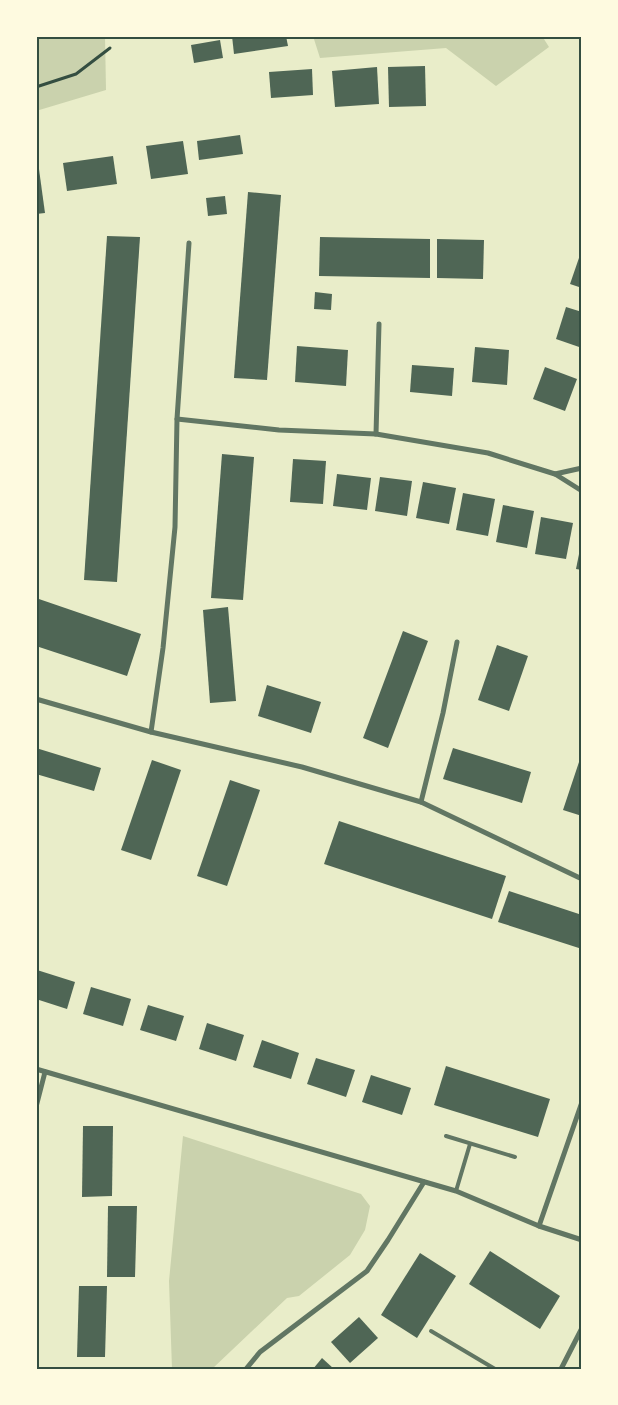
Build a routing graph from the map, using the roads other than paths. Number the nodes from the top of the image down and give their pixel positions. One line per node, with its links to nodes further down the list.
1 (189, 244): 3 (street)
2 (379, 324): 4 (street)
3 (177, 419): 4 (street); 10 (street)
4 (376, 434): 6 (street)
5 (582, 468): 6 (street)
6 (554, 474): 7 (street)
7 (582, 491)
8 (458, 642): 11 (street)
9 (36, 699): 10 (street)
10 (151, 732): 11 (street)
11 (421, 802): 12 (street)
12 (582, 879)
13 (36, 1069): 14 (street)
14 (45, 1072): 16 (street); 20 (street)
15 (582, 1102): 22 (street)
16 (36, 1107)
17 (446, 1136): 18 (lane)
18 (470, 1144): 19 (lane); 21 (lane)
19 (515, 1157)
20 (424, 1182): 21 (street); 26 (street)
21 (456, 1191): 22 (street)
22 (539, 1226): 23 (street)
23 (582, 1240)
24 (582, 1328): 28 (street)
25 (431, 1331): 27 (lane)
26 (246, 1369)
27 (495, 1369)
28 (561, 1369)

